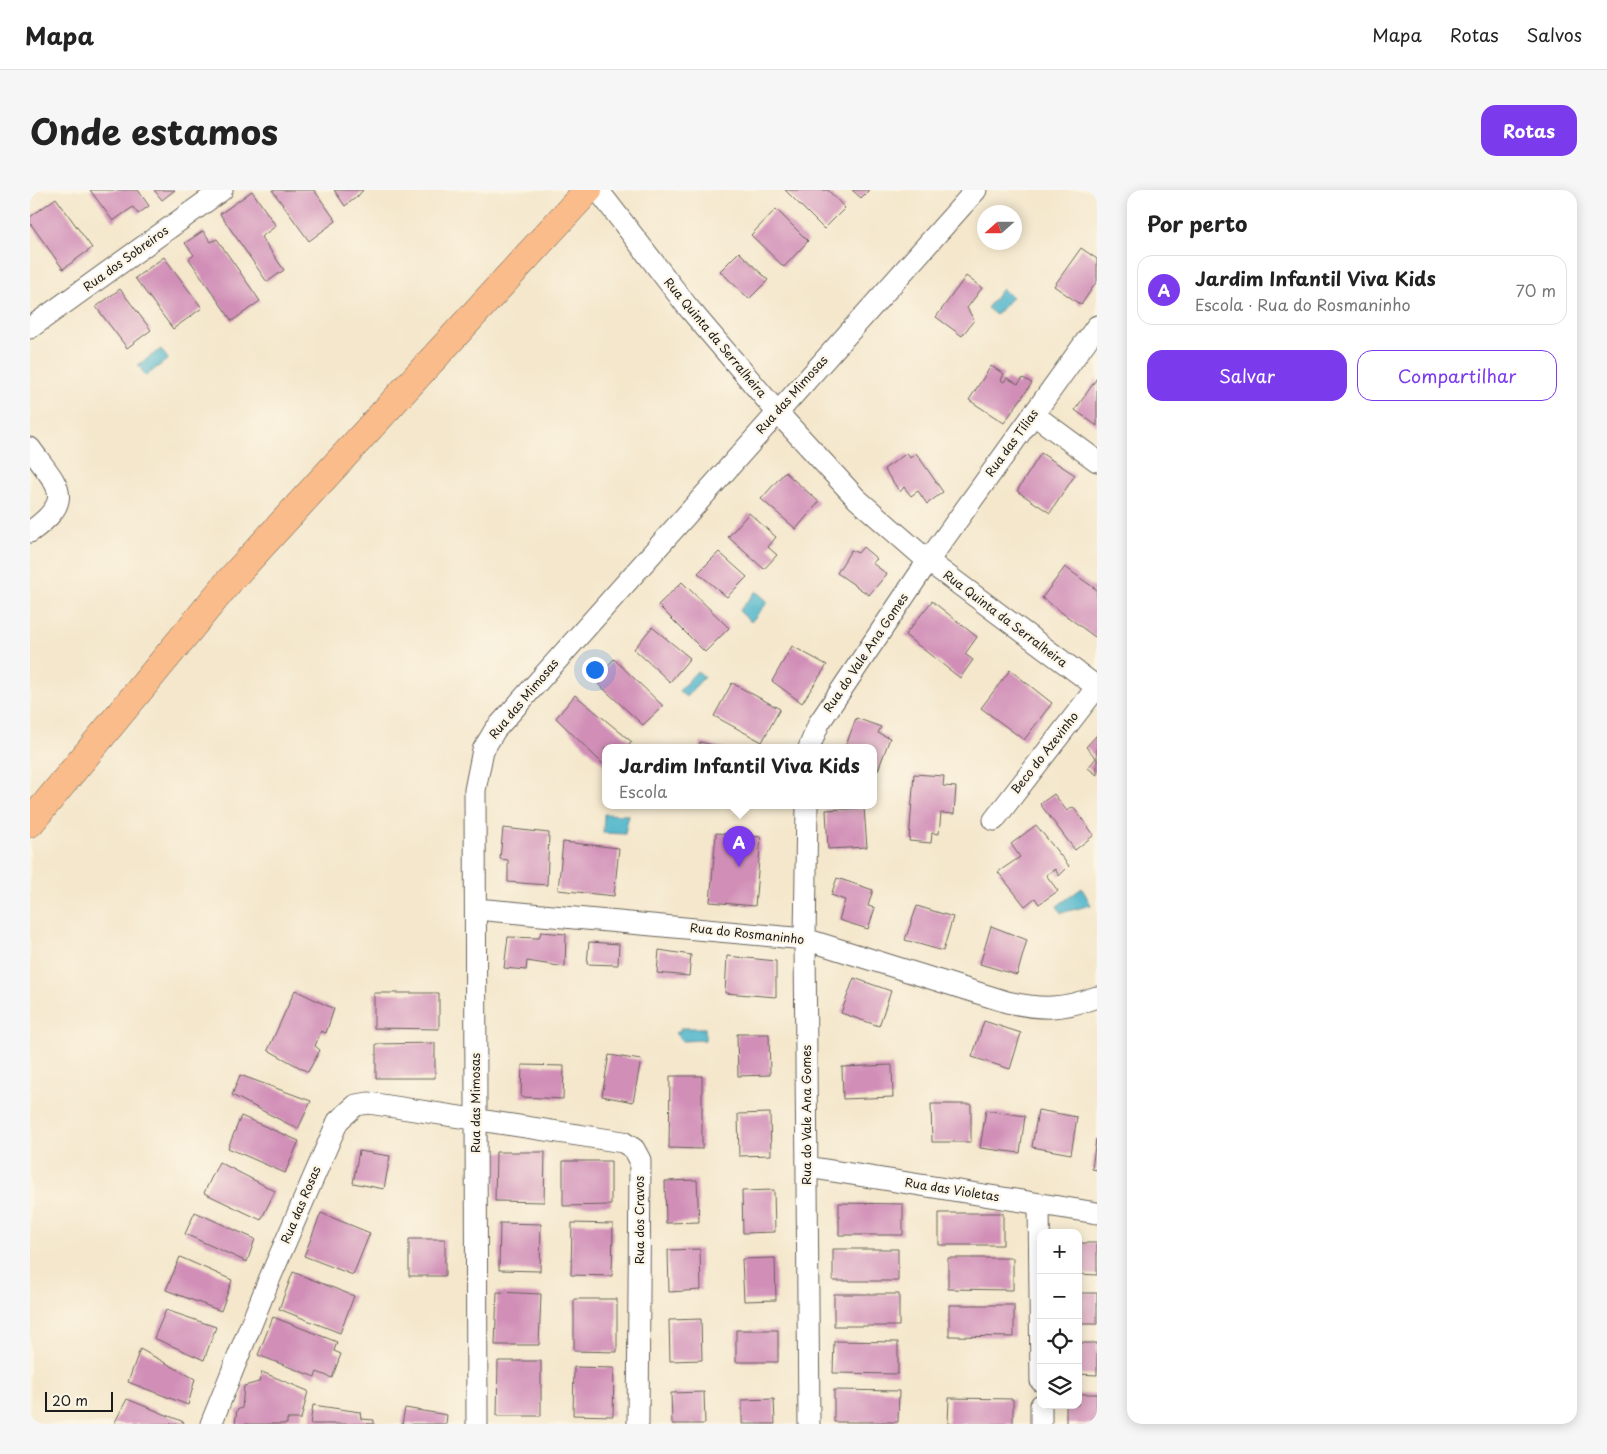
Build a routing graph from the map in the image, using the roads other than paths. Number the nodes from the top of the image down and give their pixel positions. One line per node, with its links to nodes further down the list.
1 (222, 190): 6 (street, Rua dos Sobreiros)
2 (588, 190): 17 (highway)
3 (598, 190): 7 (street, Rua Quinta da Serralheira)
4 (976, 190): 7 (street, Rua das Mimosas)
5 (1097, 326): 8 (street, Rua das Tílias)
6 (30, 328)
7 (777, 412): 12 (street, Rua Quinta da Serralheira); 18 (street, Rua das Mimosas)
8 (1033, 414): 10 (street); 12 (street, Rua das Tílias)
9 (30, 448): 11 (street)
10 (1097, 461)
11 (30, 532)
12 (928, 561): 13 (street, Rua Quinta da Serralheira); 14 (street, Rua do Vale Ana Gomes)
13 (1097, 687): 16 (street, Beco do Azevinho)
14 (810, 744)
15 (807, 809): 19 (street, Rua do Vale Ana Gomes)
16 (994, 820)
17 (30, 823)
18 (476, 909): 19 (street, Rua do Rosmaninho); 21 (street, Rua das Mimosas)
19 (805, 938): 20 (street, Rua do Rosmaninho); 22 (street, Rua do Vale Ana Gomes)
20 (1097, 997)
21 (476, 1118): 27 (street, Rua das Rosas); 28 (street, Rua das Mimosas); 29 (street, Rua dos Cravos)
22 (807, 1168): 23 (street, Rua das Violetas); 30 (street, Rua do Vale Ana Gomes)
23 (1039, 1204): 24 (street, Rua das Violetas); 25 (street)
24 (1097, 1213)
25 (1041, 1364)
26 (1041, 1409): 31 (street)
27 (211, 1424)
28 (477, 1424)
29 (638, 1424)
30 (809, 1424)
31 (1041, 1424)

